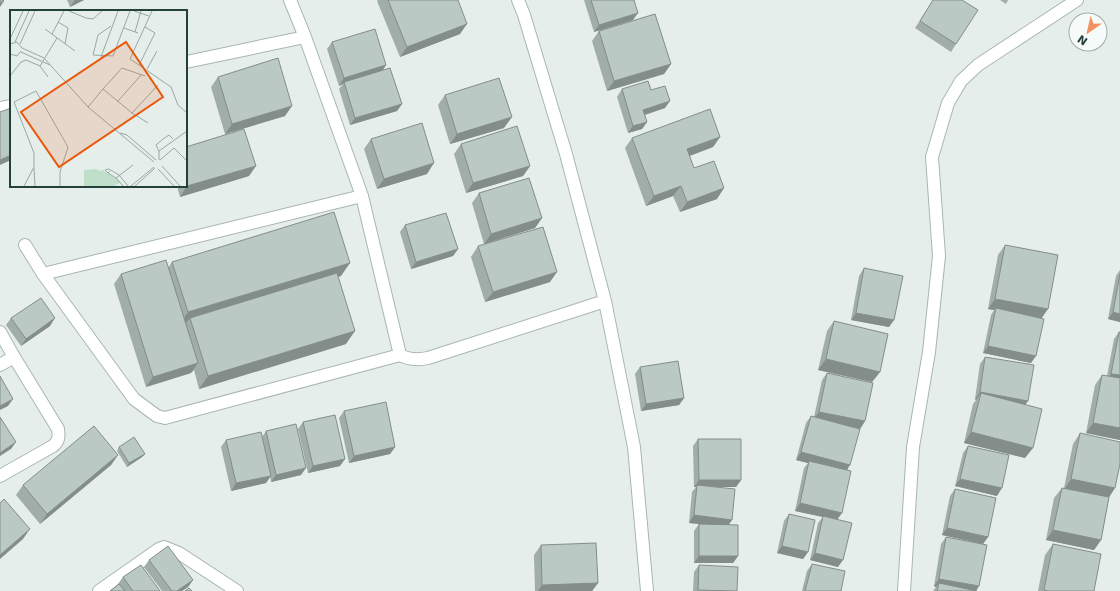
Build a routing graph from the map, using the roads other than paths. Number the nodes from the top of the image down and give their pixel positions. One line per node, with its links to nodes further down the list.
1 (290, 0): 4 (street)
2 (518, 0): 11 (street)
3 (1077, 0): 20 (street)
4 (305, 37): 5 (street); 8 (street)
5 (187, 62)
6 (10, 106): 7 (street)
7 (0, 108)
8 (362, 196): 10 (street); 13 (street)
9 (25, 246): 10 (street)
10 (43, 274): 13 (street)
11 (605, 301): 13 (street); 19 (street)
12 (0, 332): 14 (street)
13 (400, 355)
14 (14, 357): 15 (street); 16 (street)
15 (0, 365)
16 (0, 476)
17 (99, 591): 18 (street)
18 (237, 591)
19 (647, 591)
20 (904, 591)

